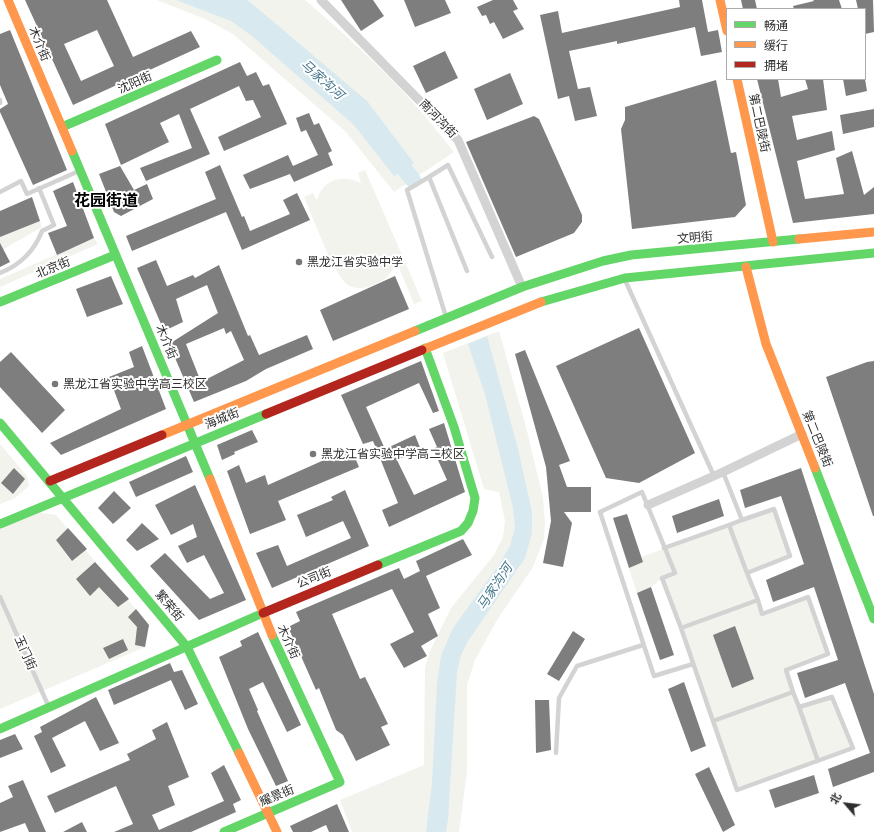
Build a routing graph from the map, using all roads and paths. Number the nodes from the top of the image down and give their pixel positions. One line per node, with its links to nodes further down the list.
1 (8, 0): 9 (street, 木介街)
2 (321, 0): 23 (street, 南河沟街)
3 (720, 0): 4 (street)
4 (726, 27)
5 (217, 60): 9 (street, 沈阳街)
6 (738, 80): 15 (street, 第二巴陵街)
7 (0, 100): 8 (lane)
8 (0, 103)
9 (62, 127): 10 (street, 木介街)
10 (80, 170): 12 (lane); 17 (street, 木介街)
11 (429, 177): 18 (lane); 20 (lane); 25 (lane)
12 (39, 188): 13 (lane); 21 (lane)
13 (0, 192)
14 (874, 232): 15 (street, 文明街)
15 (773, 242): 23 (street, 文明街)
16 (874, 253): 19 (street)
17 (115, 255): 24 (street, 北京街); 28 (street, 木介街)
18 (492, 257)
19 (746, 267): 22 (street); 29 (street, 第二巴陵街)
20 (467, 271)
21 (0, 273)
22 (624, 278): 26 (street, 海城街); 32 (lane)
23 (522, 287): 25 (street, 文明街)
24 (0, 302)
25 (446, 318): 28 (street, 海城街)
26 (425, 348): 30 (street, 海城街); 43 (street, 公司街)
27 (0, 423): 33 (street, 繁荣街)
28 (188, 425): 30 (street, 木介街); 33 (street, 海城街)
29 (802, 434): 31 (street); 44 (street, 第二巴陵街)
30 (196, 443): 34 (street, 海城街); 43 (street, 木介街)
31 (723, 472): 32 (street); 36 (lane)
32 (714, 476): 35 (street)
33 (50, 482): 34 (street, 繁荣街)
34 (62, 498): 37 (street, 海城街); 47 (street, 繁荣街)
35 (648, 505): 39 (lane); 46 (lane)
36 (742, 520): 38 (lane); 40 (lane)
37 (0, 524)
38 (729, 525): 39 (lane); 40 (lane)
39 (664, 548): 45 (lane)
40 (747, 573): 42 (lane)
41 (0, 597): 51 (lane, 玉门街)
42 (758, 600): 45 (lane); 49 (lane)
43 (262, 613): 47 (street, 公司街); 56 (street, 木介街)
44 (874, 619)
45 (681, 628): 48 (lane)
46 (643, 645): 48 (lane); 54 (lane)
47 (187, 647): 51 (street, 公司街); 57 (street, 繁荣街)
48 (694, 664): 52 (lane)
49 (793, 692): 50 (lane); 52 (lane)
50 (799, 707): 55 (lane); 55 (lane)
51 (50, 708): 53 (street, 公司街)
52 (713, 721): 55 (lane)
53 (0, 729)
54 (556, 753)
55 (818, 760)
56 (340, 782): 57 (street, 耀景街)
57 (269, 813): 58 (street, 耀景街); 59 (street, 繁荣街)
58 (224, 832)
59 (277, 832)

